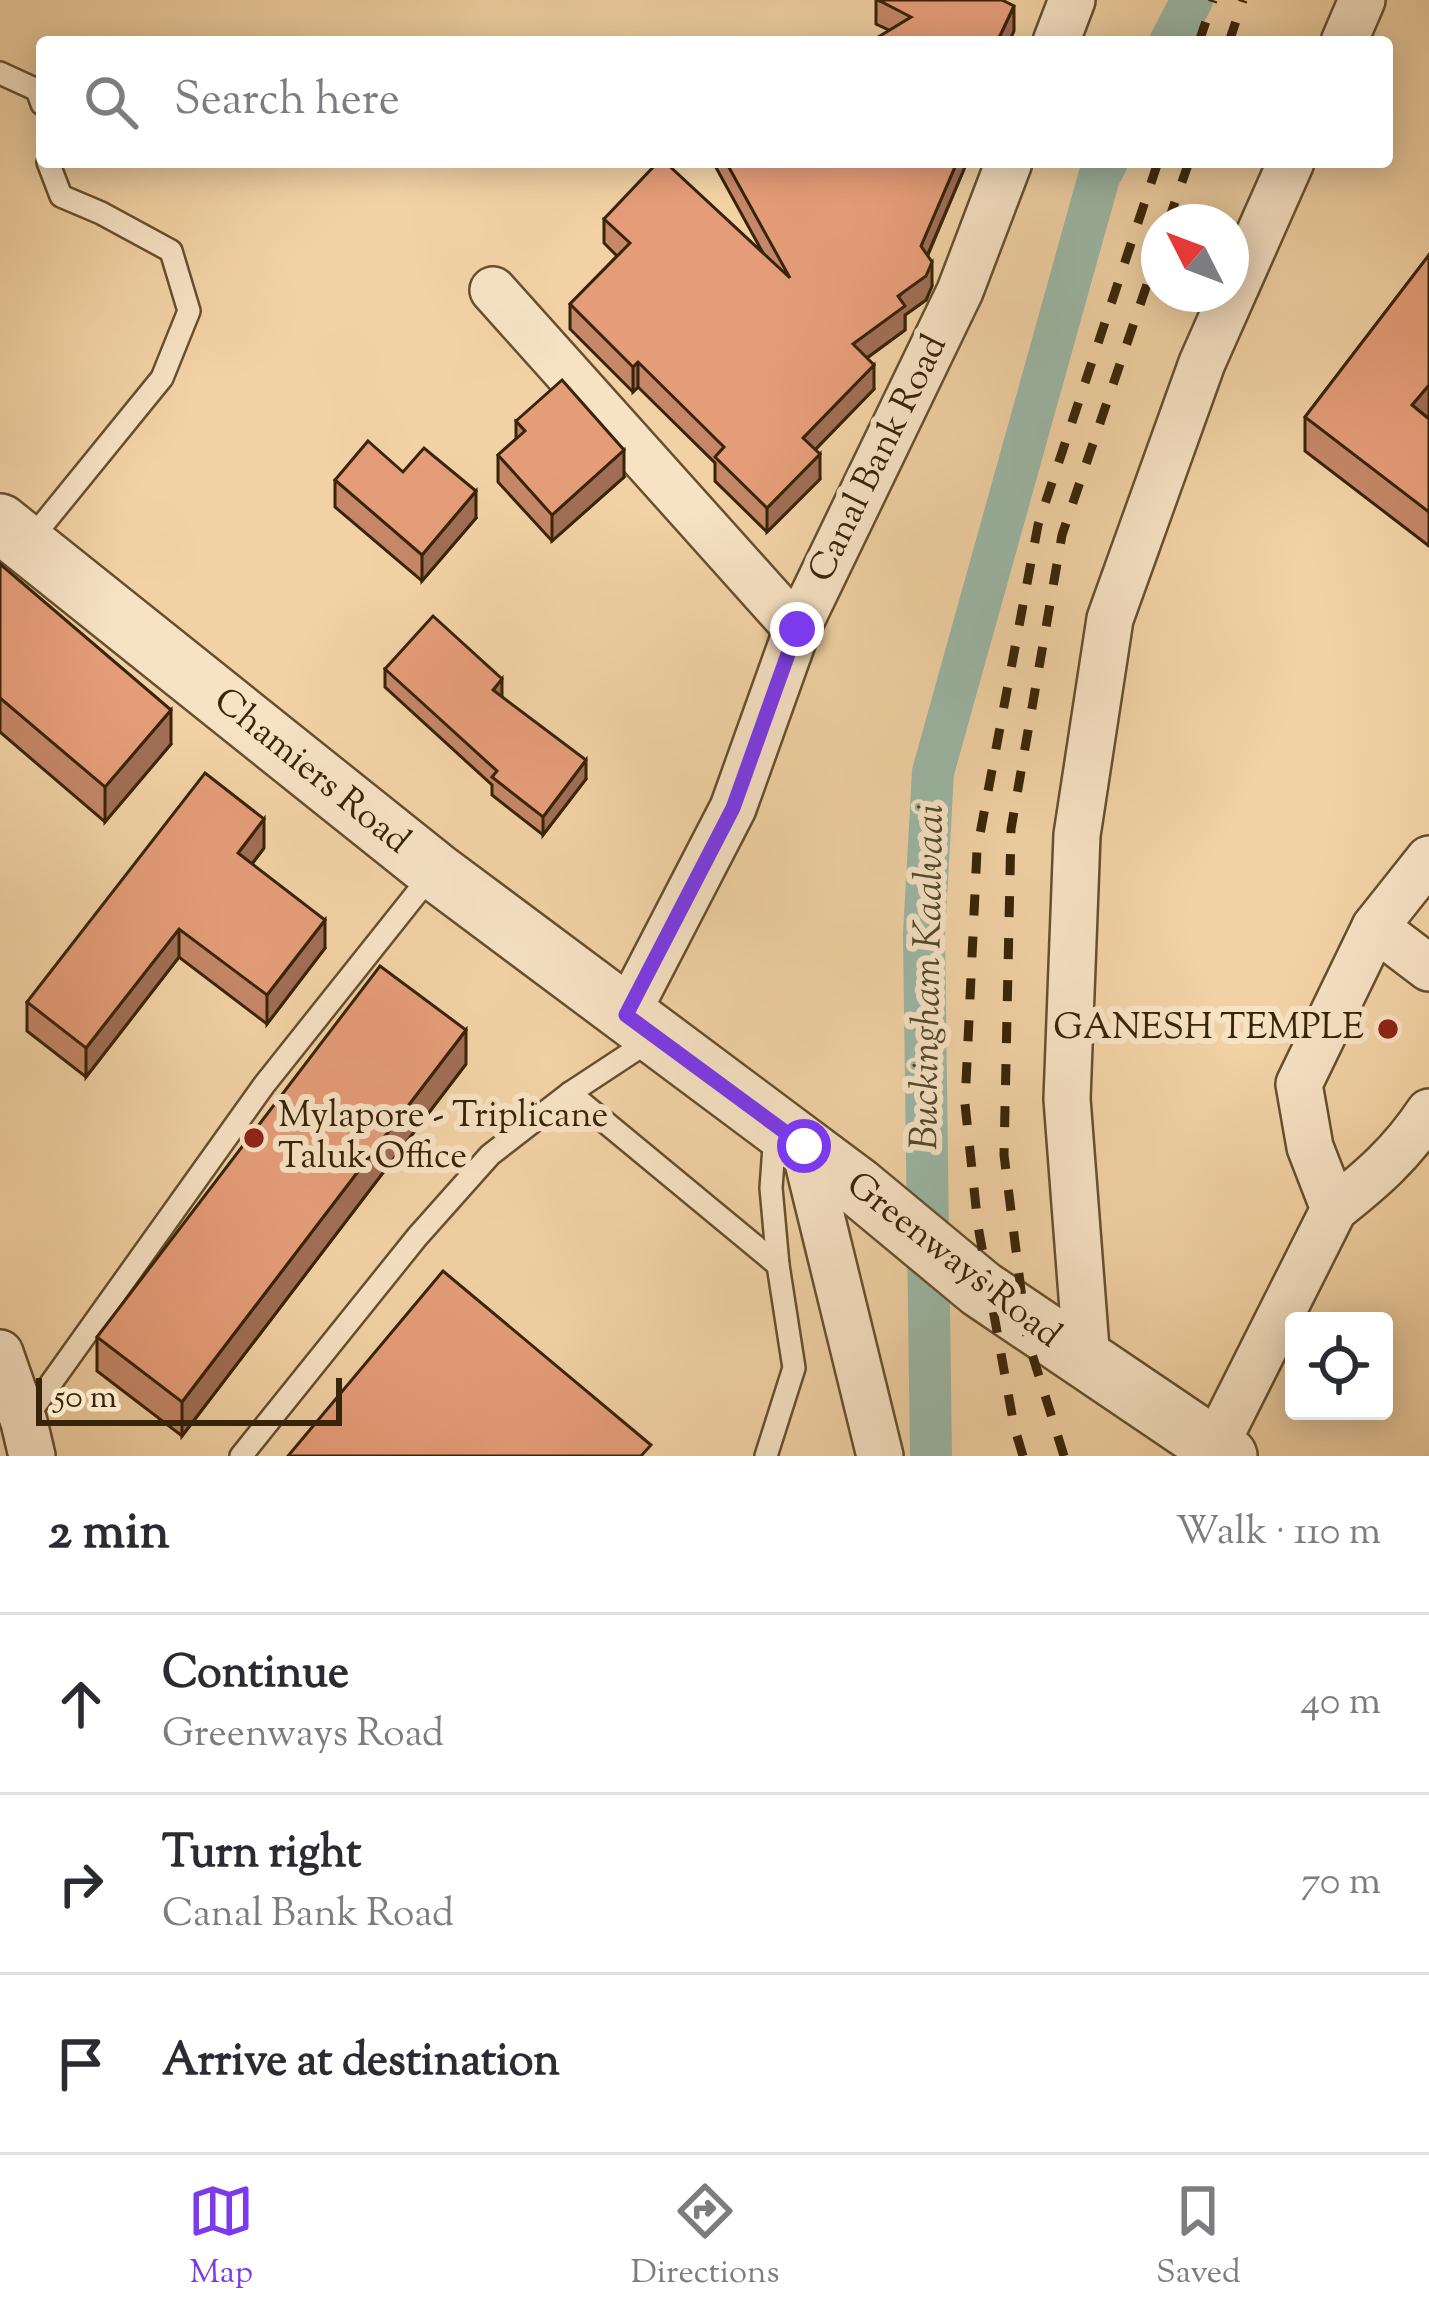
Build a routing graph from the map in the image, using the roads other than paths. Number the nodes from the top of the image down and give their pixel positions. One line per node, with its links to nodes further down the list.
1 (1072, 0): 3 (street)
2 (1362, 0): 4 (street)
3 (1058, 36)
4 (1347, 36)
5 (0, 73): 6 (lane)
6 (36, 90)
7 (50, 168): 11 (lane)
8 (1008, 168): 12 (street, Canal Bank Road)
9 (1288, 168): 24 (street)
10 (494, 290): 12 (street)
11 (13, 534): 14 (street, Chamiers Road)
12 (797, 629): 17 (street, Canal Bank Road)
13 (1429, 859): 15 (street)
14 (435, 871): 17 (street, Chamiers Road); 25 (lane)
15 (1375, 927): 16 (street); 21 (street)
16 (1429, 968)
17 (640, 1026): 18 (lane); 20 (street, Greenways Road)
18 (570, 1093): 22 (lane); 27 (lane)
19 (1429, 1112): 21 (street)
20 (790, 1135): 22 (lane); 24 (street, Greenways Road); 29 (street)
21 (1334, 1209): 26 (street)
22 (778, 1265): 28 (lane)
23 (0, 1353): 25 (street)
24 (1087, 1362): 26 (street, Greenways Road)
25 (28, 1439)
26 (1220, 1453)
27 (241, 1456)
28 (766, 1456)
29 (880, 1456)

